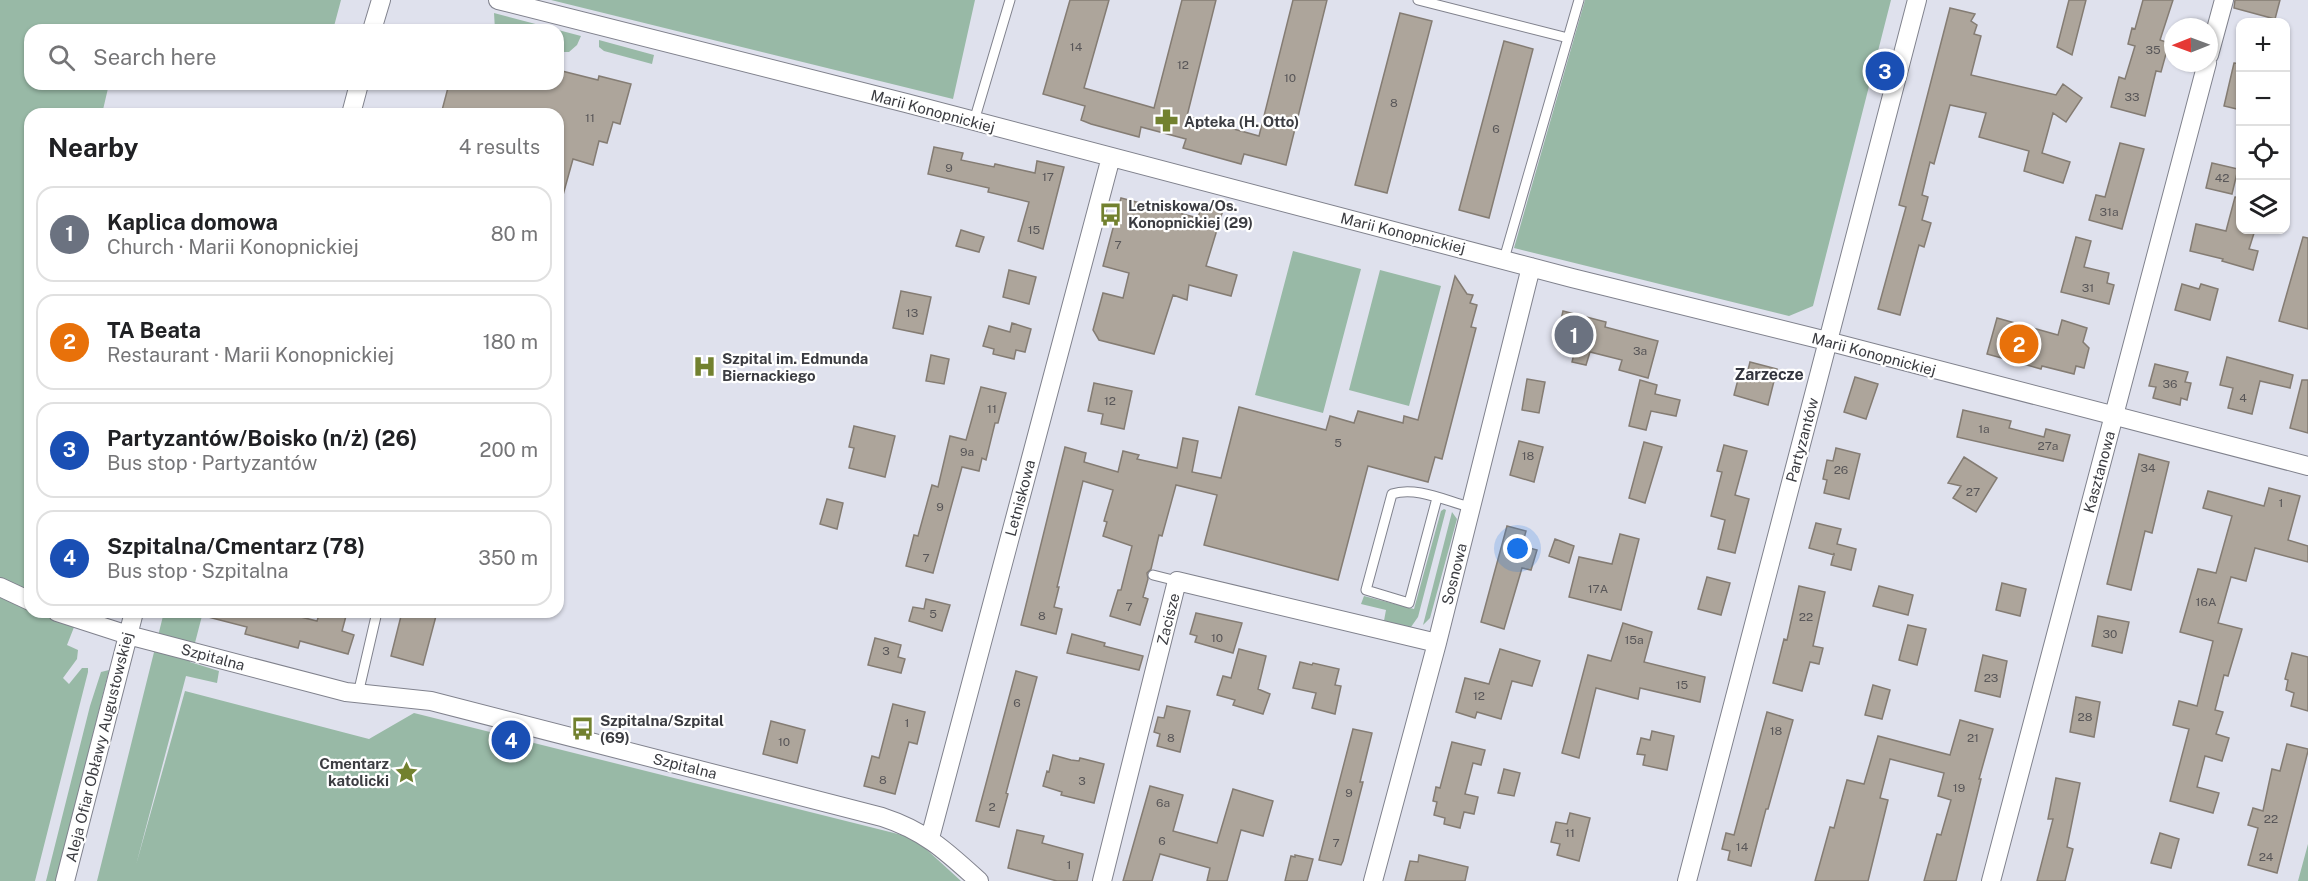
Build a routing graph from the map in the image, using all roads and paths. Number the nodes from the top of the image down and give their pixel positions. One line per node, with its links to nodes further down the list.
1 (381, 0): 9 (street)
2 (498, 0): 14 (street, Marii Konopnickiej)
3 (1010, 0): 14 (lane)
4 (1418, 0): 10 (lane)
5 (1579, 0): 10 (lane)
6 (1917, 0): 18 (street, Partyzantów)
7 (2224, 0): 8 (street)
8 (2218, 22)
9 (374, 24)
10 (1568, 38): 16 (lane)
11 (2205, 72): 19 (street, Kasztanowa)
12 (357, 90): 13 (street)
13 (353, 108)
14 (975, 122): 15 (street, Marii Konopnickiej)
15 (1112, 158): 16 (street, Marii Konopnickiej); 33 (street, Letniskowa)
16 (1504, 259): 17 (street, Marii Konopnickiej)
17 (1531, 267): 18 (street, Marii Konopnickiej); 22 (street, Sosnowa)
18 (1827, 341): 19 (street, Marii Konopnickiej); 38 (street, Partyzantów)
19 (2114, 417): 20 (street, Marii Konopnickiej); 39 (street, Kasztanowa)
20 (2308, 466)
21 (1437, 498): 21 (lane); 22 (lane)
22 (1470, 507): 31 (street, Sosnowa)
23 (1153, 575): 24 (lane)
24 (1177, 581): 31 (street, Zacisze); 36 (street, Zacisze)
25 (0, 587): 26 (street)
26 (24, 598)
27 (76, 618): 30 (street, Szpitalna)
28 (132, 618): 30 (street, Aleja Ofiar Obławy Augustowskiej)
29 (376, 618): 32 (lane)
30 (128, 635): 32 (street, Szpitalna); 34 (street, Aleja Ofiar Obławy Augustowskiej)
31 (1437, 643): 37 (street, Sosnowa)
32 (358, 694): 33 (street, Szpitalna)
33 (930, 838): 35 (street, Szpitalna)
34 (65, 881)
35 (979, 881)
36 (1102, 881)
37 (1373, 881)
38 (1687, 881)
39 (1991, 881)

